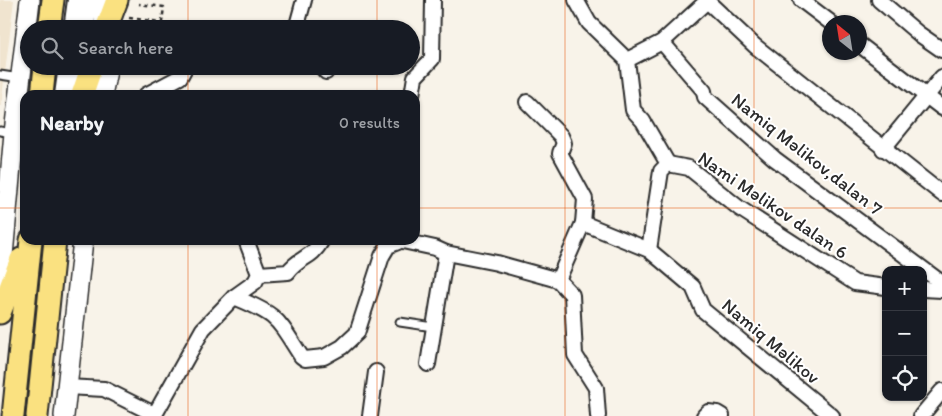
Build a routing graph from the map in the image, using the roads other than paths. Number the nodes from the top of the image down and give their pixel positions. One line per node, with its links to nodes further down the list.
1 (30, 0): 15 (main road)
2 (53, 0): 16 (main road)
3 (76, 0): 17 (street)
4 (90, 0): 18 (street)
5 (100, 0): 19 (main road)
6 (104, 0): 13 (main road)
7 (304, 0): 20 (street)
8 (433, 0): 25 (street)
9 (576, 0): 24 (street)
10 (706, 0): 21 (street); 52 (street)
11 (802, 0): 14 (street)
12 (879, 0): 22 (street)
13 (118, 15)
14 (822, 16)
15 (27, 20)
16 (50, 20)
17 (73, 20)
18 (87, 20)
19 (96, 20)
20 (298, 20)
21 (662, 42): 24 (street); 68 (street, Namiq Məlikov,dalan 7)
22 (942, 50)
23 (867, 51): 48 (street)
24 (627, 60): 53 (street)
25 (420, 71)
26 (0, 75): 38 (lane)
27 (20, 75): 38 (main road)
28 (44, 75): 39 (main road)
29 (66, 75): 40 (street)
30 (77, 75): 41 (street)
31 (84, 75): 42 (main road)
32 (89, 75): 43 (main road)
33 (100, 75): 44 (main road)
34 (106, 75): 45 (main road)
35 (181, 75): 46 (street)
36 (416, 75): 47 (street)
37 (942, 77): 48 (street)
38 (20, 78): 51 (main road)
39 (43, 90)
40 (64, 90)
41 (75, 90)
42 (82, 90)
43 (83, 90)
44 (99, 90)
45 (103, 90)
46 (155, 90)
47 (413, 90)
48 (927, 98): 50 (street); 52 (street)
49 (527, 102): 55 (street)
50 (942, 108)
51 (7, 132): 69 (main road)
52 (883, 149): 54 (street)
53 (668, 164): 64 (street); 70 (street, Nami Məlikov dalan 6)
54 (942, 194)
55 (583, 223): 64 (street, Namiq Məlikov); 67 (street)
56 (26, 245): 69 (main road)
57 (29, 245): 82 (main road)
58 (54, 245): 83 (main road)
59 (82, 245): 79 (main road)
60 (248, 245): 66 (street)
61 (320, 245): 66 (street)
62 (390, 245): 73 (street)
63 (419, 245): 65 (street)
64 (649, 250): 89 (street, Namiq Məlikov)
65 (446, 253): 67 (street); 76 (street)
66 (259, 274): 73 (street)
67 (558, 280): 86 (street)
68 (942, 282)
69 (3, 283): 74 (main road)
70 (882, 286)
71 (927, 289): 72 (street)
72 (942, 290)
73 (234, 297): 81 (street)
74 (0, 313)
75 (400, 322): 76 (lane)
76 (433, 327): 77 (street)
77 (428, 364)
78 (376, 372): 85 (street)
79 (67, 387): 81 (street); 84 (main road)
80 (942, 391): 90 (street)
81 (154, 415)
82 (13, 416)
83 (37, 416)
84 (64, 416)
85 (370, 416)
86 (598, 416)
87 (704, 416): 88 (street)
88 (722, 416)
89 (832, 416)
90 (921, 416)

